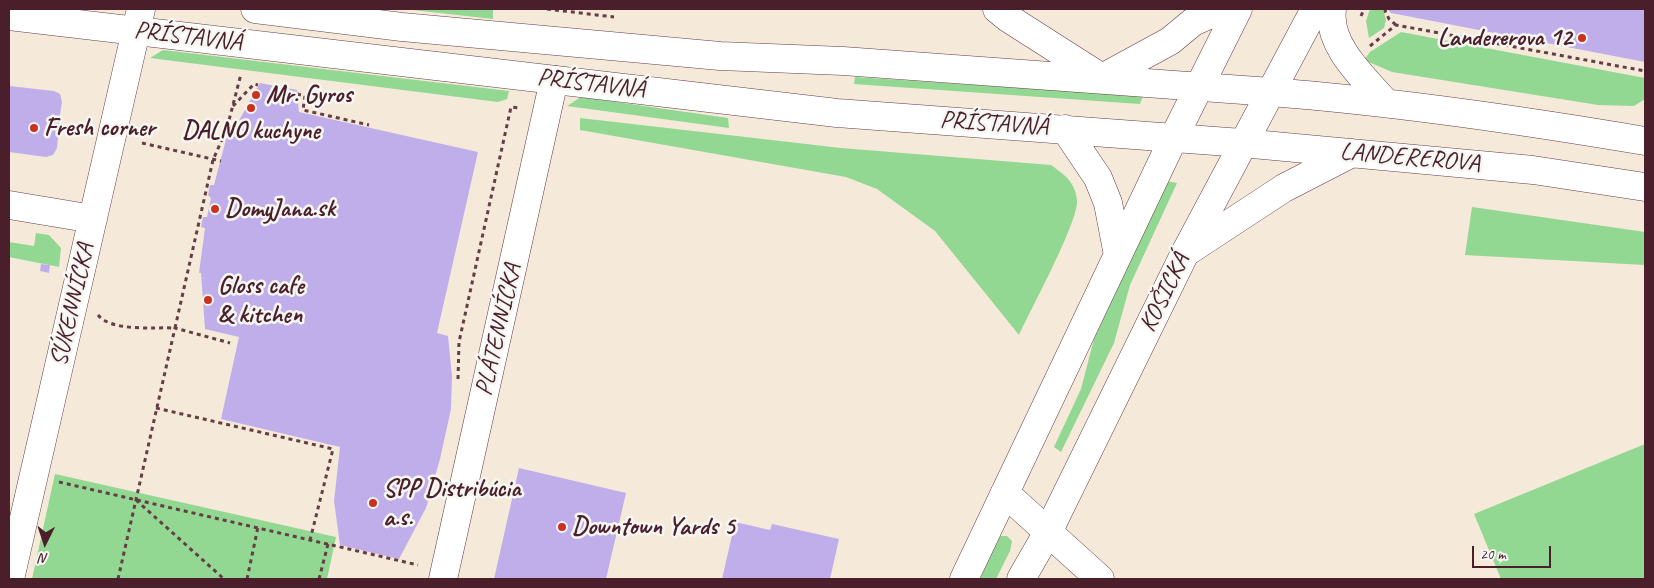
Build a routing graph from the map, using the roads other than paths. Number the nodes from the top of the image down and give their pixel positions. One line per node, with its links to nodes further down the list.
1 (254, 9): 9 (main road, PRÍSTAVNÁ)
2 (997, 9): 9 (main road)
3 (1222, 9): 9 (main road)
4 (1238, 9): 11 (main road)
5 (1314, 9): 12 (main road, KOŠICKÁ)
6 (1332, 9): 13 (main road)
7 (9, 16): 8 (main road, PRÍSTAVNÁ)
8 (138, 20): 10 (main road, PRÍSTAVNÁ); 21 (main road, SÚKENNÍCKA)
9 (1102, 78): 11 (main road, PRÍSTAVNÁ)
10 (554, 80): 14 (main road, PRÍSTAVNÁ); 26 (main road, PLÁTENNÍCKA)
11 (1199, 86): 12 (main road, LANDEREROVA); 15 (main road)
12 (1271, 92): 13 (main road, LANDEREROVA); 17 (main road, KOŠICKÁ)
13 (1385, 102): 16 (main road, LANDEREROVA)
14 (1065, 128): 15 (main road, PRÍSTAVNÁ); 23 (main road)
15 (1174, 137): 17 (main road, LANDEREROVA); 23 (main road)
16 (1645, 141)
17 (1242, 143): 18 (main road, LANDEREROVA); 22 (main road, KOŠICKÁ)
18 (1352, 152): 19 (main road, LANDEREROVA); 22 (main road)
19 (1645, 186)
20 (9, 205): 21 (main road)
21 (93, 219): 27 (main road, SÚKENNÍCKA)
22 (1185, 253): 25 (main road, KOŠICKÁ)
23 (1118, 255): 24 (main road)
24 (1005, 493): 25 (main road); 28 (main road)
25 (1048, 532): 29 (main road, KOŠICKÁ); 30 (main road)
26 (431, 576)
27 (10, 579)
28 (964, 579)
29 (1021, 579)
30 (1100, 579)

